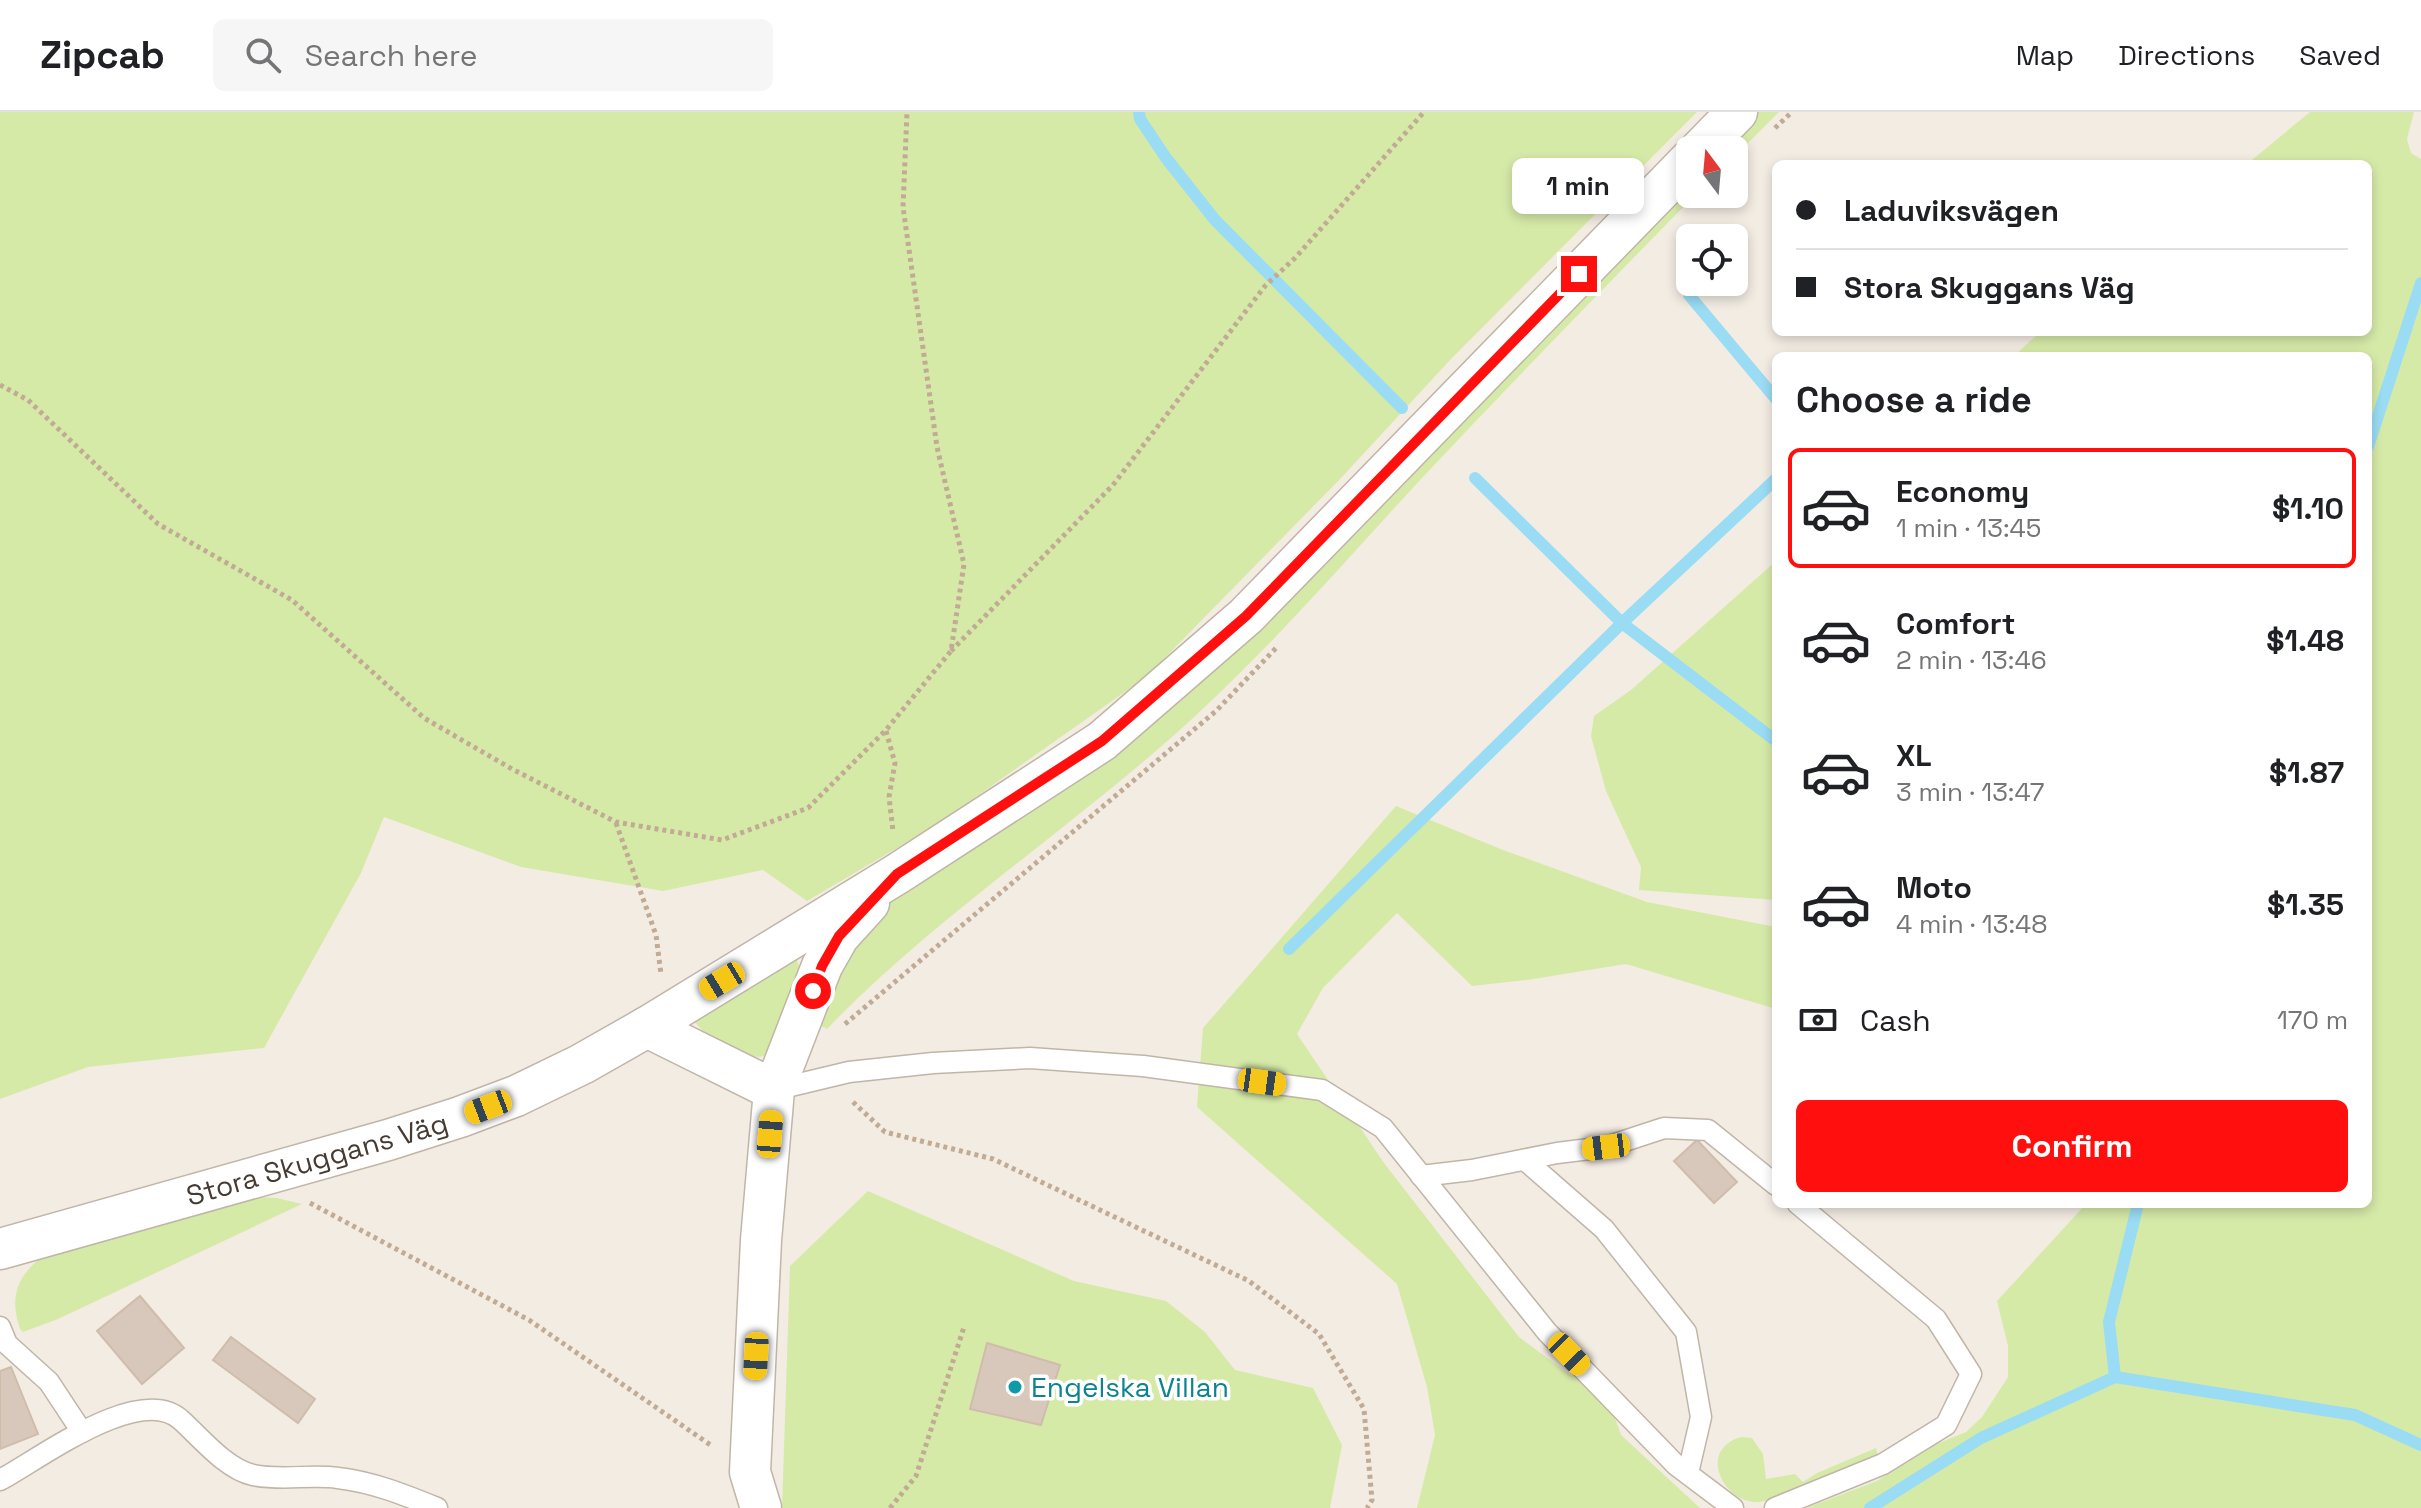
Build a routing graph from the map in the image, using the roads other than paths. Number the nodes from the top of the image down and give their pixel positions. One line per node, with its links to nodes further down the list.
1 (1737, 112): 2 (street)
2 (1714, 136)
3 (1676, 174): 4 (street, Stora Skuggans Väg)
4 (897, 874): 5 (street, Stora Skuggans Väg); 6 (street)
5 (647, 1027): 6 (street); 11 (street, Stora Skuggans Väg)
6 (774, 1090): 8 (lane); 16 (street)
7 (1525, 1160): 8 (lane); 9 (lane); 14 (lane)
8 (1421, 1176): 14 (lane)
9 (1772, 1182)
10 (1803, 1208): 19 (lane)
11 (0, 1249)
12 (0, 1327): 13 (lane)
13 (82, 1432): 15 (lane); 17 (lane)
14 (1688, 1473): 18 (lane)
15 (0, 1480)
16 (755, 1490)
17 (437, 1508)
18 (1733, 1508)
19 (1775, 1508)

